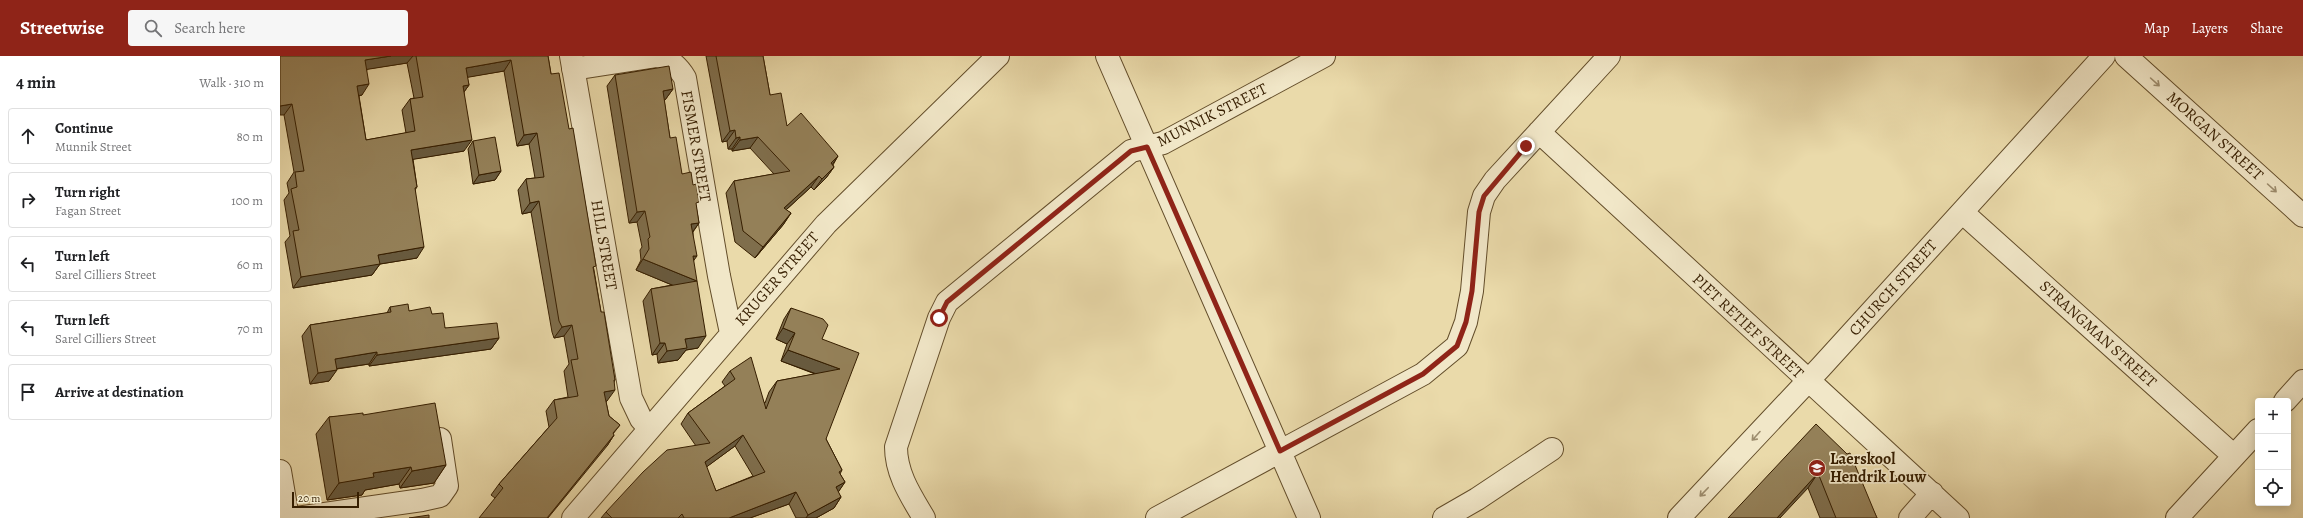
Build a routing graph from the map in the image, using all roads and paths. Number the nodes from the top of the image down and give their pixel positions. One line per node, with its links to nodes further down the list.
1 (998, 56): 12 (street, KRUGER STREET)
2 (1107, 56): 9 (street)
3 (1324, 56): 9 (street, MUNNIK STREET)
4 (1609, 56): 8 (street)
5 (2104, 56): 10 (street, CHURCH STREET)
6 (2126, 56): 11 (street, MORGAN STREET, one-way to 11)
7 (572, 62): 12 (street, FISMER STREET); 17 (street, HILL STREET)
8 (1539, 132): 13 (street, PIET RETIEF STREET); 20 (street)
9 (1147, 147): 20 (street); 27 (street, MUNNIK STREET)
10 (1962, 212): 13 (street, CHURCH STREET); 21 (street, STRANGMAN STREET)
11 (2303, 216)
12 (731, 333): 17 (street, KRUGER STREET)
13 (1808, 381): 23 (street, PIET RETIEF STREET); 31 (street, CHURCH STREET, one-way to 31)
14 (2303, 381): 15 (street)
15 (2288, 398)
16 (437, 417): 25 (street)
17 (649, 428): 26 (street, KRUGER STREET)
18 (2255, 433): 21 (street)
19 (1552, 449): 30 (street)
20 (1280, 451): 28 (street); 29 (street)
21 (2234, 456): 34 (street)
22 (280, 471): 24 (street)
23 (1932, 494): 32 (street); 33 (street, PIET RETIEF STREET)
24 (288, 518)
25 (297, 518)
26 (573, 518)
27 (924, 518)
28 (1157, 518)
29 (1310, 518)
30 (1444, 518)
31 (1679, 518)
32 (1910, 518)
33 (1958, 518)
34 (2177, 518)

